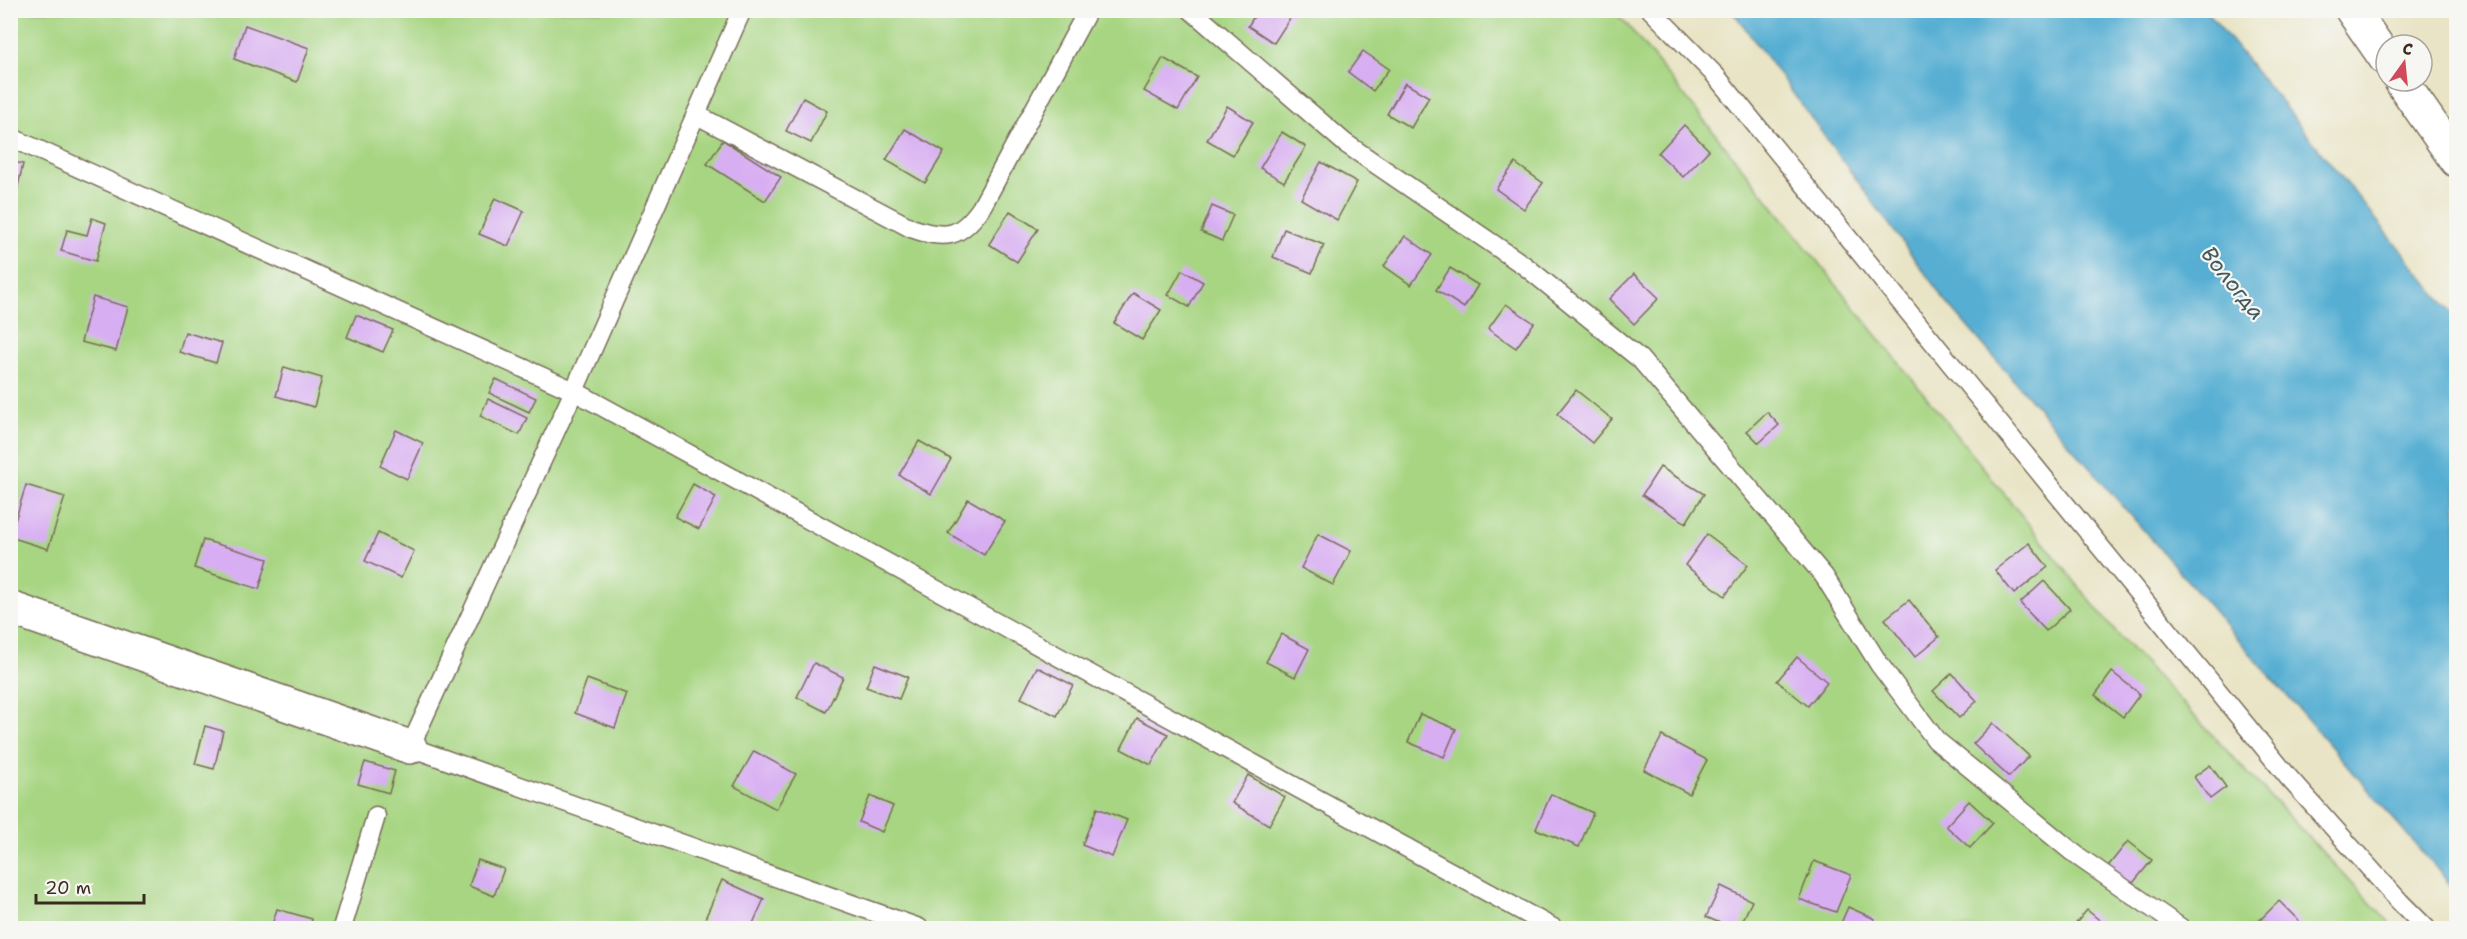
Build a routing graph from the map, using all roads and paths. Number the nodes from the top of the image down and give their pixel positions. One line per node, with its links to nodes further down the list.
1 (742, 10): 8 (lane)
2 (1088, 10): 8 (lane)
3 (1191, 10): 18 (lane)
4 (1651, 10): 19 (lane)
5 (2352, 10): 6 (street)
6 (2374, 42)
7 (2410, 93): 10 (street)
8 (697, 115): 11 (lane)
9 (10, 137): 11 (lane)
10 (2457, 160)
11 (574, 391): 13 (lane); 17 (lane)
12 (10, 608): 13 (street)
13 (410, 747): 16 (lane)
14 (376, 816): 15 (lane)
15 (342, 928)
16 (919, 928)
17 (1553, 928)
18 (2181, 928)
19 (2426, 928)

